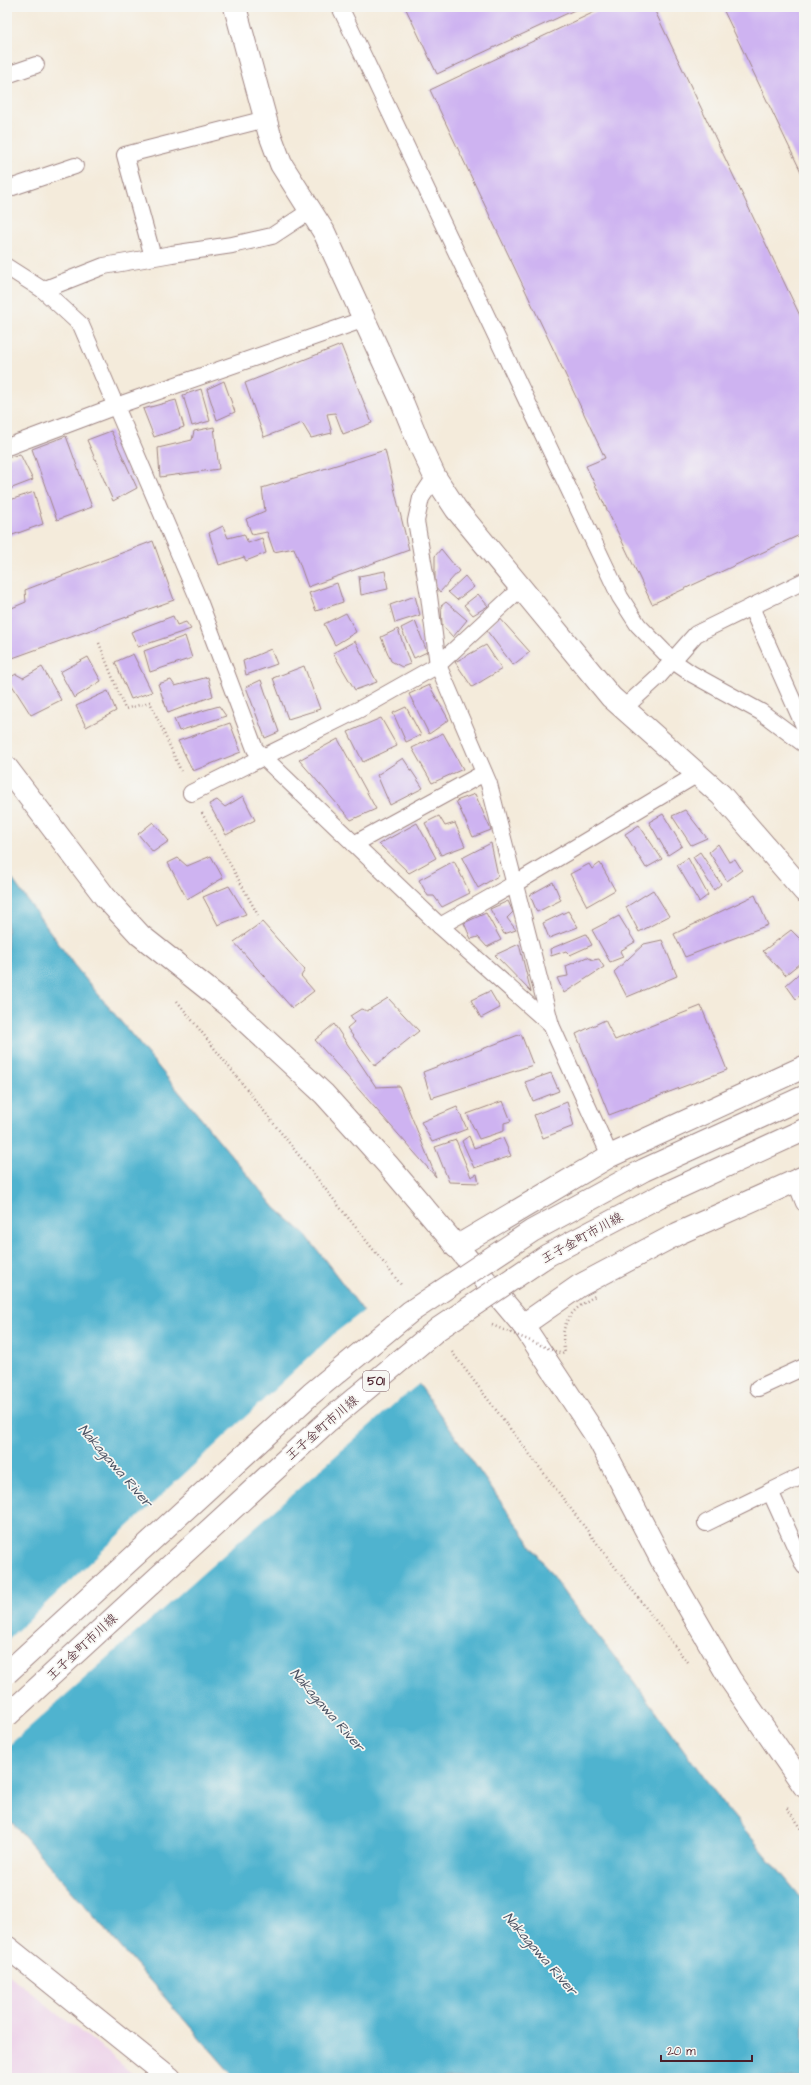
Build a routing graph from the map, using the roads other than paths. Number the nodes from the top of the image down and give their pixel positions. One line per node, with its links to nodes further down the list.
1 (235, 7): 5 (street)
2 (340, 7): 19 (lane)
3 (36, 65): 4 (lane)
4 (7, 75)
5 (266, 119): 8 (street); 9 (lane)
6 (75, 166): 7 (lane)
7 (7, 189)
8 (310, 211): 9 (lane); 12 (street)
9 (152, 257): 11 (lane)
10 (7, 267): 11 (lane)
11 (43, 290): 13 (lane)
12 (365, 319): 13 (lane); 15 (street)
13 (116, 406): 14 (lane); 24 (lane)
14 (7, 447)
15 (435, 477): 17 (street); 20 (lane)
16 (804, 581): 18 (lane)
17 (522, 587): 20 (lane); 21 (street)
18 (751, 607): 19 (lane); 22 (lane)
19 (673, 661): 21 (lane); 23 (lane)
20 (438, 665): 24 (lane); 26 (lane)
21 (624, 708): 27 (street)
22 (804, 726)
23 (804, 744)
24 (264, 757): 28 (lane); 29 (lane)
25 (7, 768): 40 (street)
26 (484, 774): 29 (lane); 30 (lane)
27 (696, 775): 30 (lane); 31 (street)
28 (191, 793)
29 (354, 844): 32 (lane)
30 (516, 883): 32 (lane); 33 (lane)
31 (804, 891)
32 (440, 926): 33 (lane)
33 (551, 1025): 37 (lane)
34 (804, 1067): 37 (street)
35 (804, 1097): 48 (street, 501, bridge)
36 (804, 1130): 49 (street, 王子金町市川線 / 501, bridge)
37 (610, 1156): 40 (street)
38 (800, 1178): 39 (lane); 41 (street)
39 (804, 1204)
40 (456, 1247): 41 (street)
41 (523, 1325): 50 (street)
42 (804, 1367): 43 (lane)
43 (758, 1388)
44 (804, 1475): 45 (lane)
45 (770, 1491): 46 (lane); 47 (lane)
46 (706, 1522)
47 (804, 1566)
48 (7, 1673)
49 (7, 1716)
50 (804, 1786)
51 (7, 1947): 52 (street)
52 (170, 2078)

